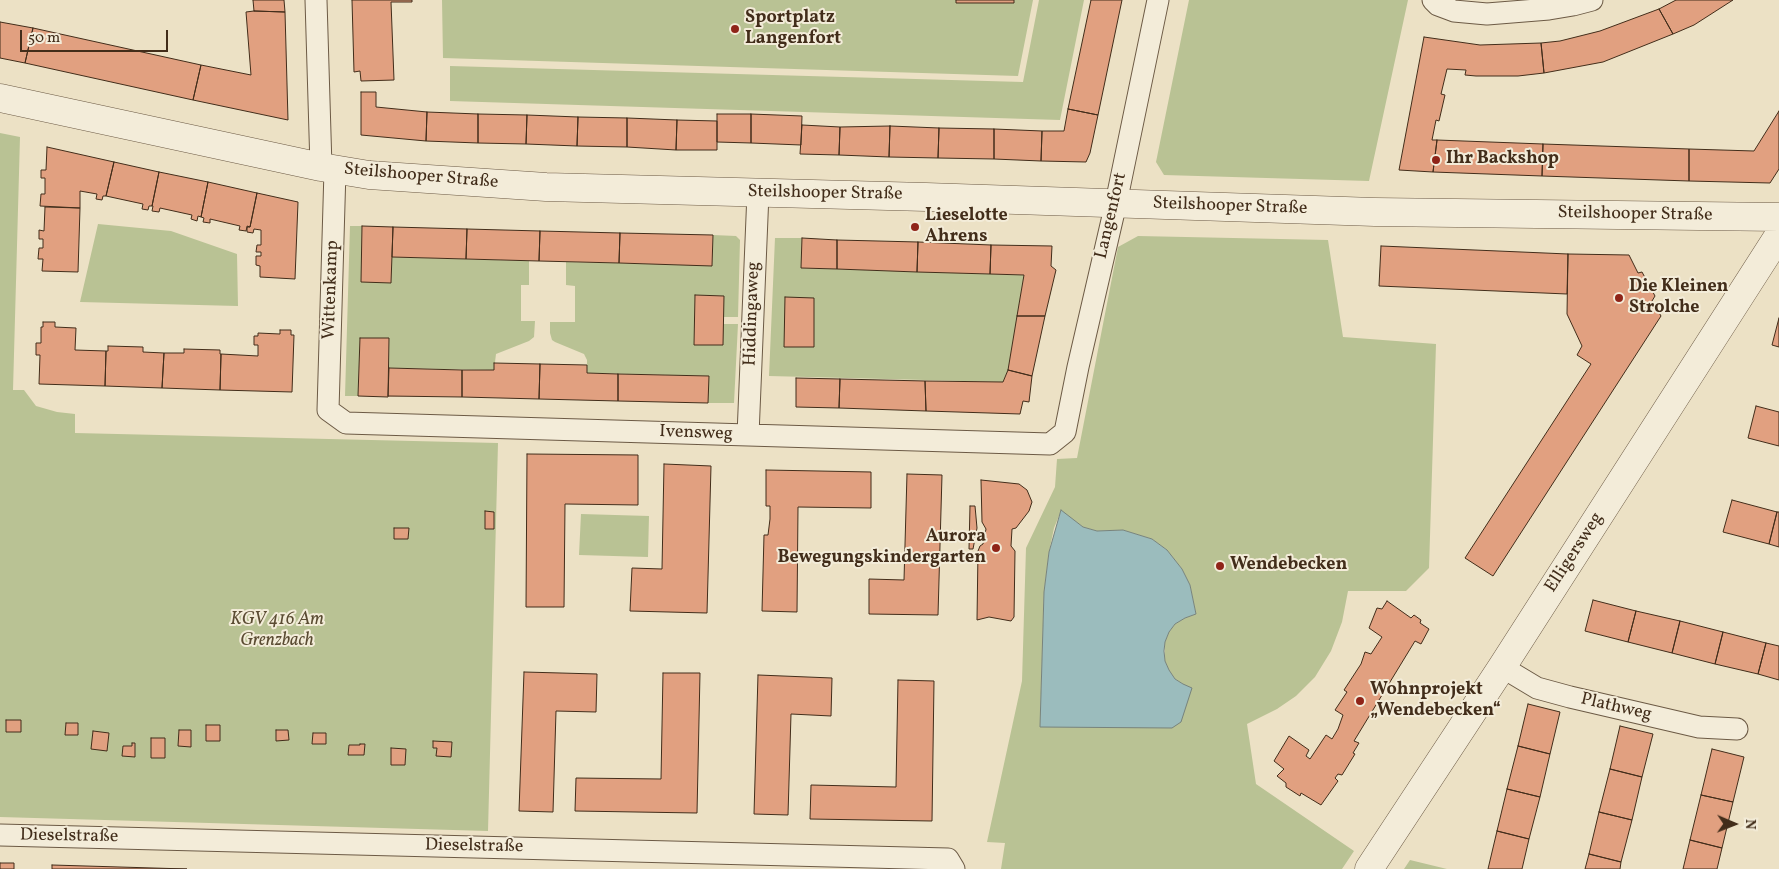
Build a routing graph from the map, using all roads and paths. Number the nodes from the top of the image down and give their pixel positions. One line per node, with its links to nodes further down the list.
1 (316, 0): 6 (street, Wittenkamp)
2 (1158, 0): 8 (street, Langenfort)
3 (1433, 0): 4 (street)
4 (1592, 0)
5 (0, 98): 6 (street, Steilshooper Straße)
6 (328, 169): 7 (street, Steilshooper Straße); 11 (street, Wittenkamp)
7 (758, 193): 8 (street, Steilshooper Straße); 13 (street, Hiddingaweg)
8 (1116, 203): 9 (street, Steilshooper Straße); 12 (street, Langenfort)
9 (1779, 217)
10 (1779, 235): 14 (street, Elligersweg)
11 (328, 410): 13 (street, Ivensweg)
12 (1065, 432): 13 (street, Ivensweg)
13 (748, 435)
14 (1502, 667): 15 (street, Plathweg); 18 (street, Elligersweg)
15 (1737, 729)
16 (0, 836): 17 (street, Dieselstraße)
17 (951, 864)
18 (1369, 869)

